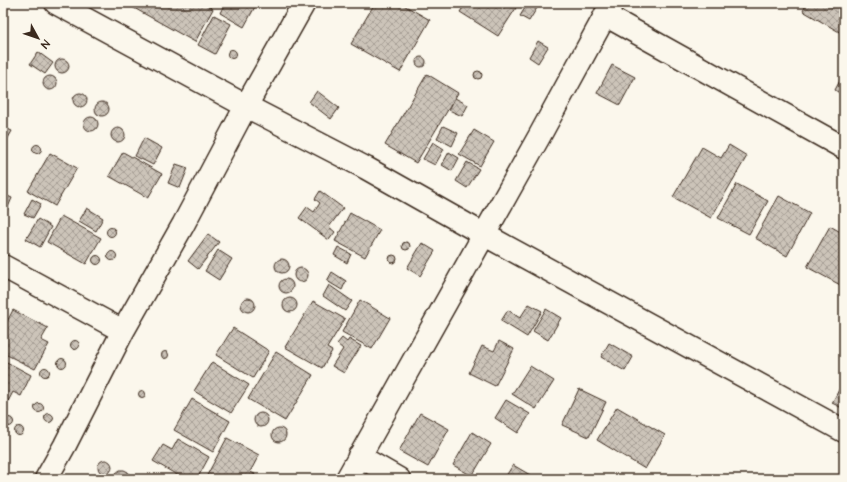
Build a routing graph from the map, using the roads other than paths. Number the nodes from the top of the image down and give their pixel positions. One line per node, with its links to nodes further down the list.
1 (56, 3): 4 (street)
2 (304, 3): 4 (street)
3 (609, 9): 5 (street); 6 (street)
4 (246, 106): 6 (street); 8 (street)
5 (844, 148)
6 (483, 234): 9 (street); 10 (street)
7 (3, 266): 8 (street)
8 (123, 331): 11 (street)
9 (844, 431)
10 (359, 456): 12 (street); 13 (street)
11 (46, 479)
12 (347, 479)
13 (400, 479)

